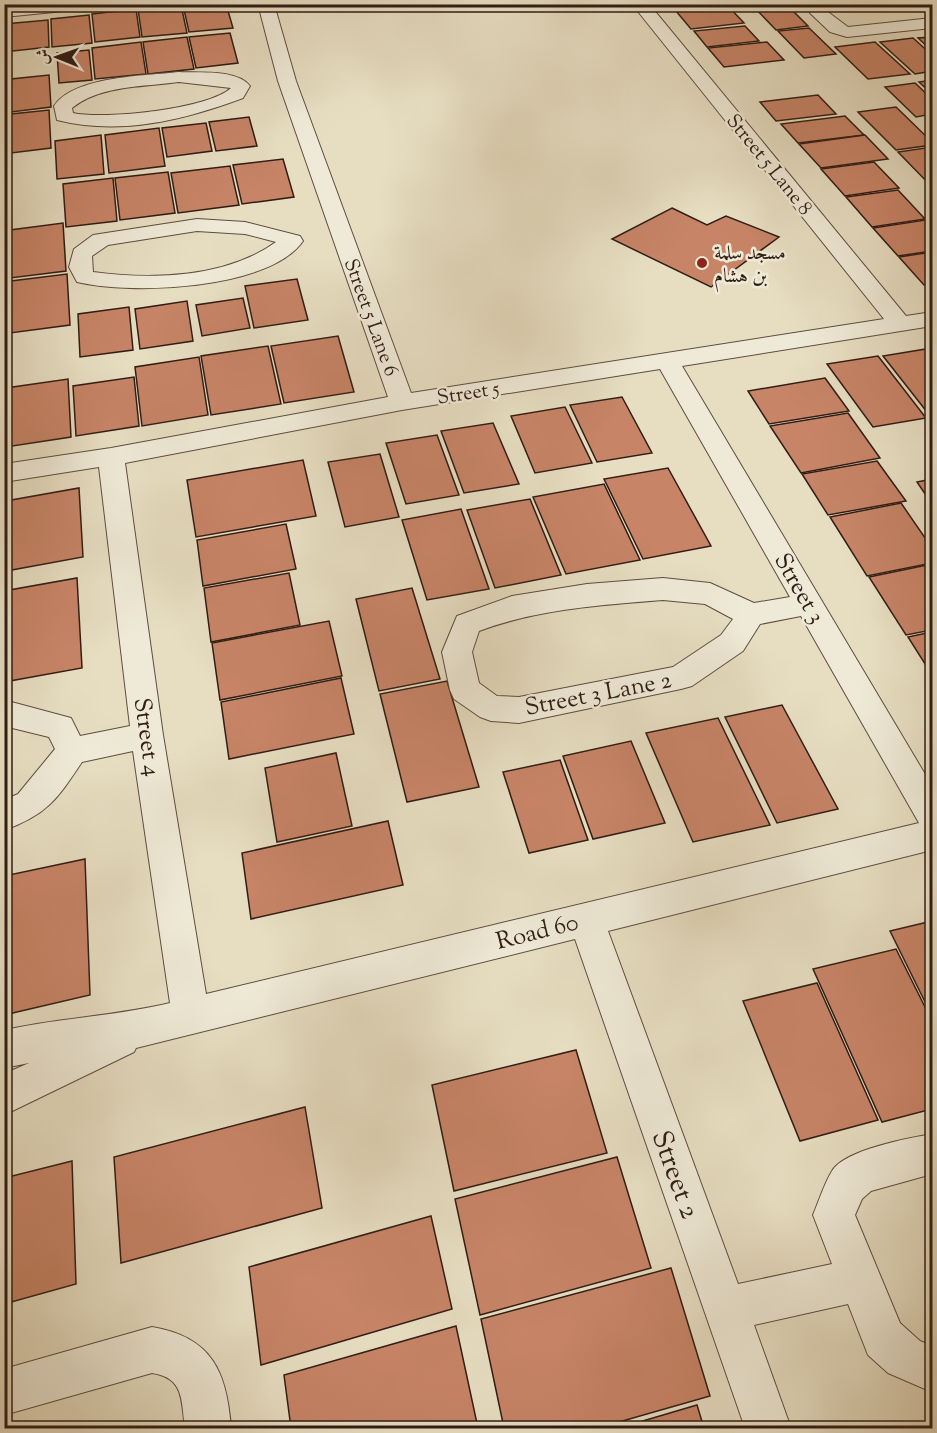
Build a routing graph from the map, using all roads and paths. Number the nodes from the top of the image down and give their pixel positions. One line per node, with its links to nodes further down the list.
1 (84, 4): 5 (street)
2 (266, 4): 7 (street, Street 5 Lane 6)
3 (640, 4): 11 (street, Street 5 Lane 8)
4 (817, 4): 6 (street)
5 (4, 12)
6 (933, 23)
7 (287, 81): 8 (street); 9 (street, Street 5 Lane 6)
8 (241, 86): 8 (street)
9 (317, 237): 9 (street); 13 (street, Street 5 Lane 6)
10 (933, 319): 11 (street, Street 5)
11 (900, 324): 12 (street, Street 5)
12 (667, 361): 13 (street, Street 5); 16 (street, Street 3)
13 (402, 402): 14 (street, Street 5)
14 (111, 457): 15 (street, Street 5); 19 (street, Street 4)
15 (4, 473)
16 (809, 603): 17 (street); 21 (street, Street 3)
17 (751, 615): 17 (street, Street 3 Lane 2)
18 (4, 713): 20 (street)
19 (147, 735): 20 (street); 25 (street, Street 4)
20 (72, 751): 22 (street)
21 (933, 815)
22 (4, 816)
23 (933, 835): 24 (street, Road 60)
24 (586, 919): 25 (street, Road 60); 31 (street, Street 2)
25 (191, 1016): 26 (street, Road 60)
26 (142, 1028): 27 (street, Road 60); 28 (street, Road 60)
27 (4, 1049)
28 (4, 1095)
29 (933, 1154): 30 (street)
30 (860, 1280): 31 (street); 32 (street)
31 (726, 1309): 35 (street, Street 2)
32 (933, 1369)
33 (4, 1392): 34 (street)
34 (207, 1428)
35 (768, 1428)

